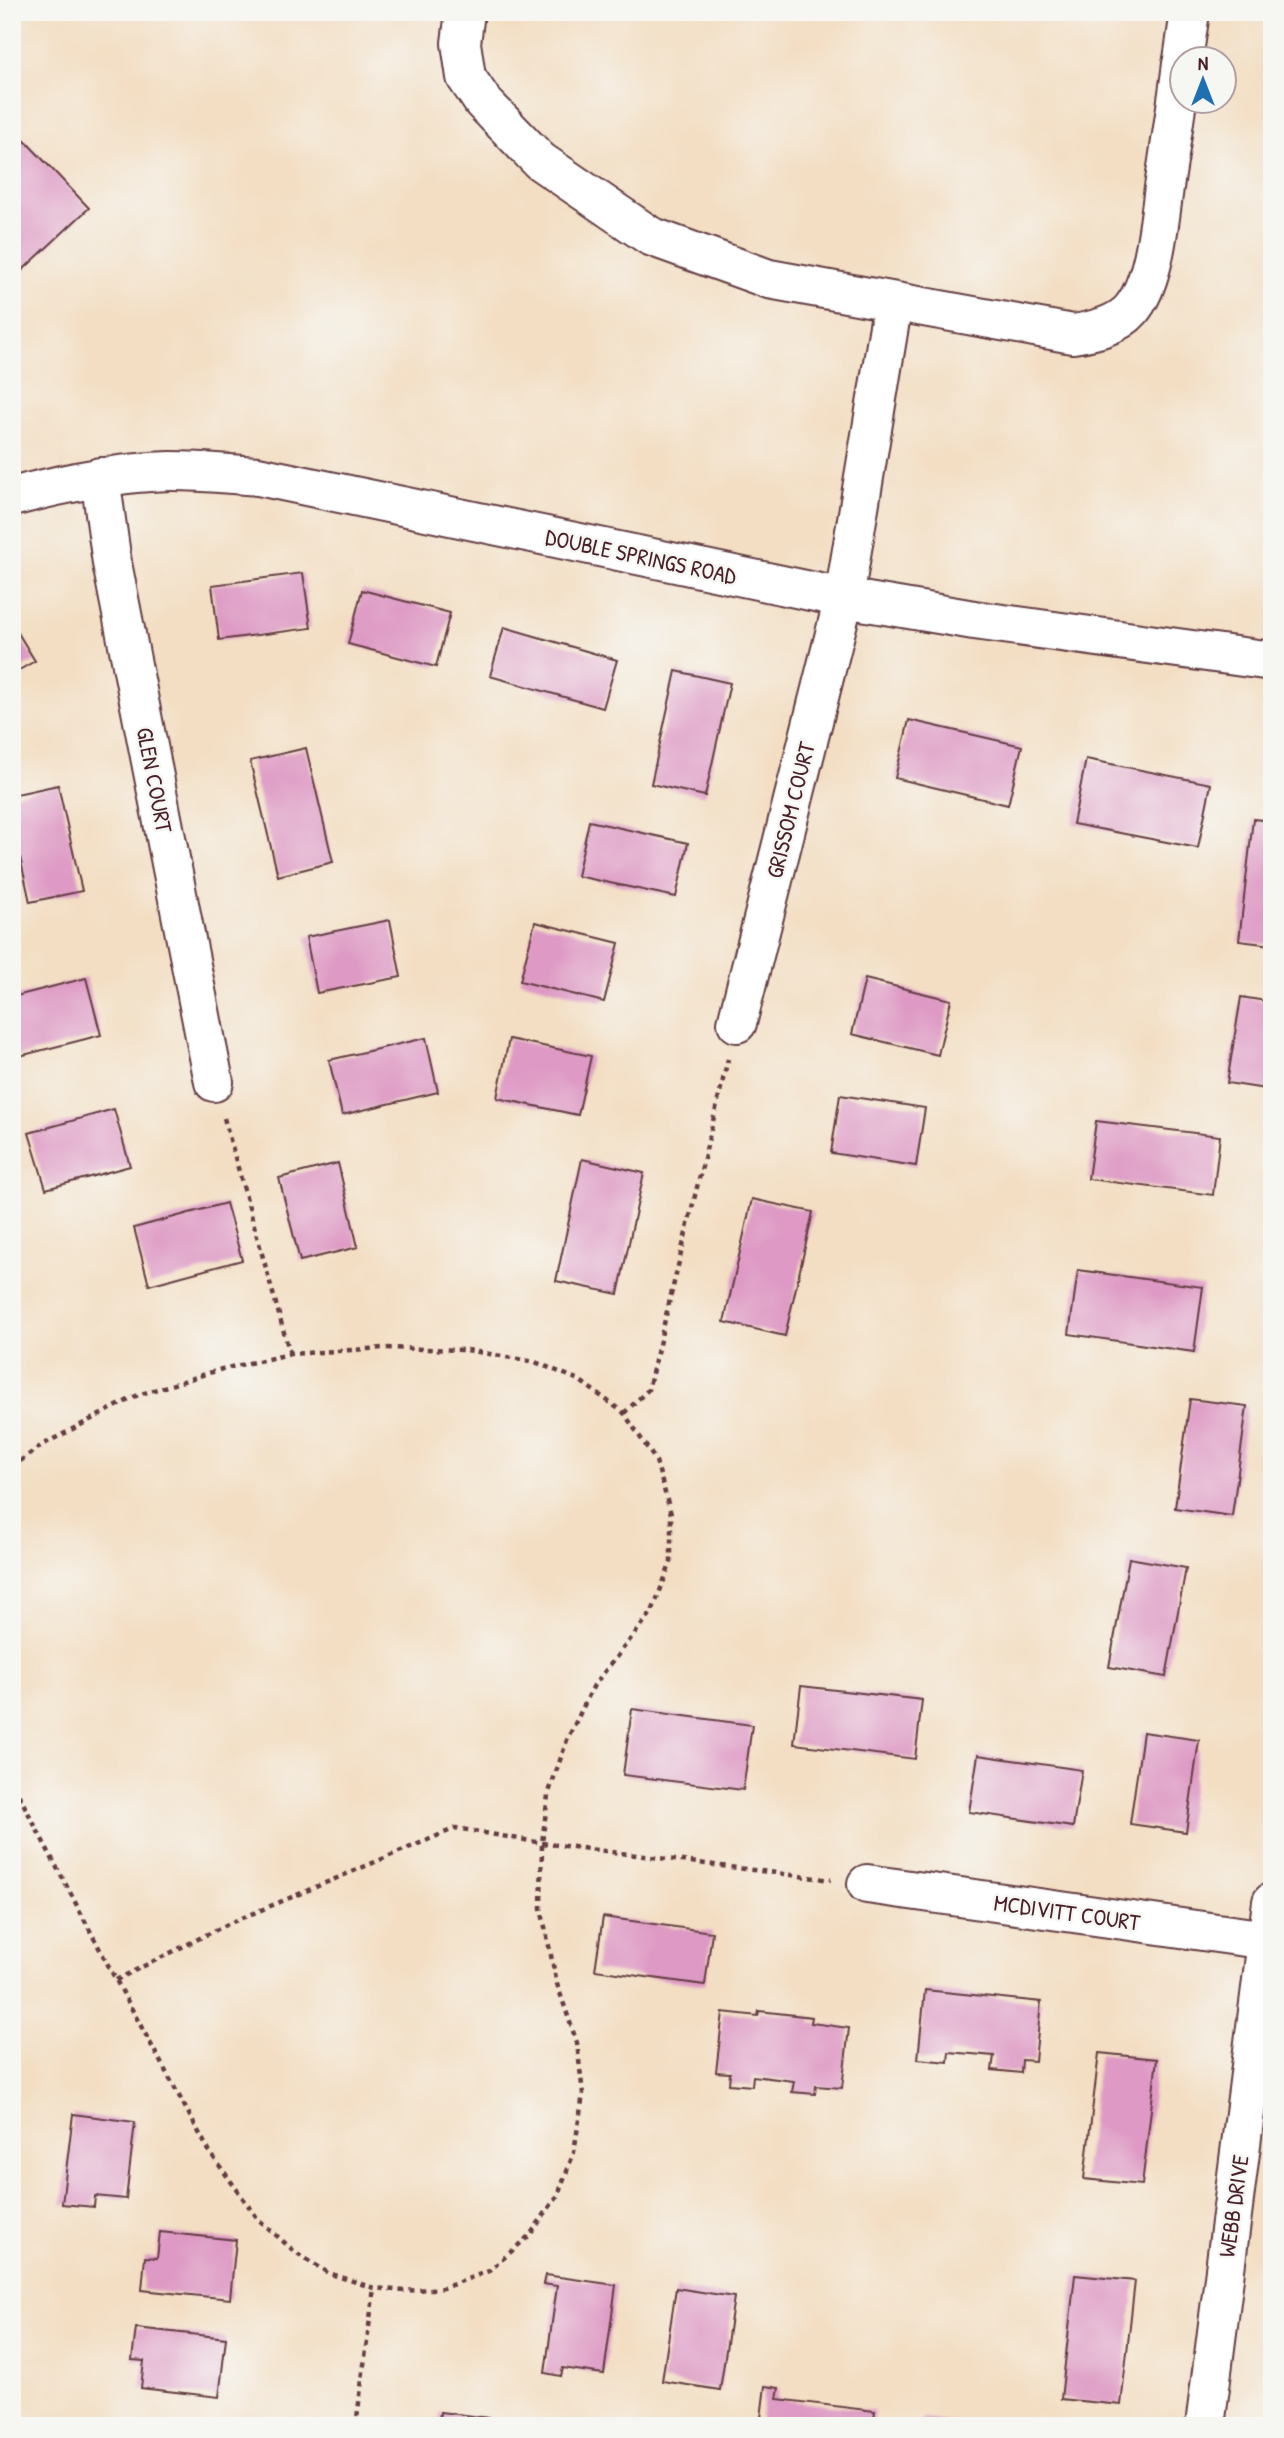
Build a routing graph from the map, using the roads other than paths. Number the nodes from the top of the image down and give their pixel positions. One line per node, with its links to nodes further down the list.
1 (465, 12): 5 (street)
2 (1190, 12): 3 (street)
3 (1185, 46)
4 (1175, 116): 5 (street)
5 (893, 302): 8 (street, GRISSOM COURT)
6 (100, 477): 7 (street, DOUBLE SPRINGS ROAD); 8 (street, DOUBLE SPRINGS ROAD); 11 (street, GLEN COURT)
7 (12, 498)
8 (844, 598): 9 (street, DOUBLE SPRINGS ROAD); 10 (street, GRISSOM COURT)
9 (1272, 661)
10 (737, 1023)
11 (215, 1082)
12 (867, 1884): 14 (street, MCDIVITT COURT)
13 (1272, 1902): 14 (street, WEBB DRIVE)
14 (1267, 1940): 15 (street, WEBB DRIVE)
15 (1205, 2426)

